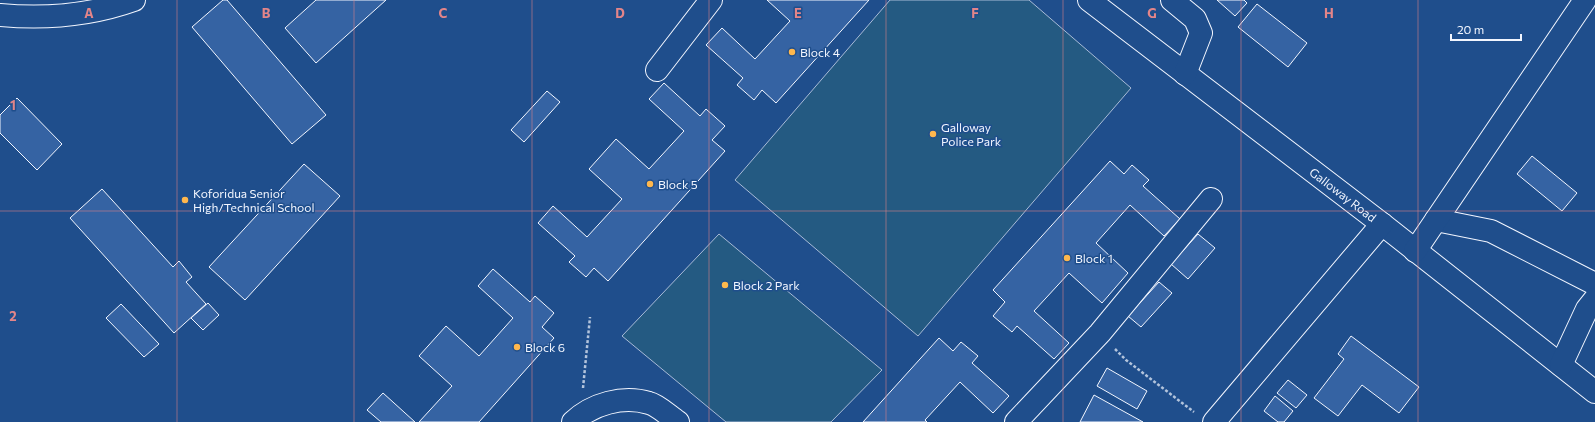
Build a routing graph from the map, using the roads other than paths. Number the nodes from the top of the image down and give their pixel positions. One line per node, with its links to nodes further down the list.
1 (134, 0): 6 (street)
2 (711, 0): 7 (street)
3 (1089, 0): 8 (street, Galloway Road)
4 (1172, 0): 8 (street)
5 (1585, 0): 10 (street)
6 (0, 15)
7 (657, 70)
8 (1185, 74): 11 (street, Galloway Road)
9 (1211, 199): 19 (street)
10 (1436, 220): 12 (street); 13 (street)
11 (1382, 224): 12 (street, Galloway Road); 20 (street)
12 (1415, 251): 15 (street, Galloway Road)
13 (1595, 284)
14 (1595, 299): 15 (street)
15 (1561, 365): 16 (street, Galloway Road)
16 (1595, 392)
17 (576, 419): 18 (street)
18 (678, 422)
19 (1016, 422)
20 (1214, 422)

